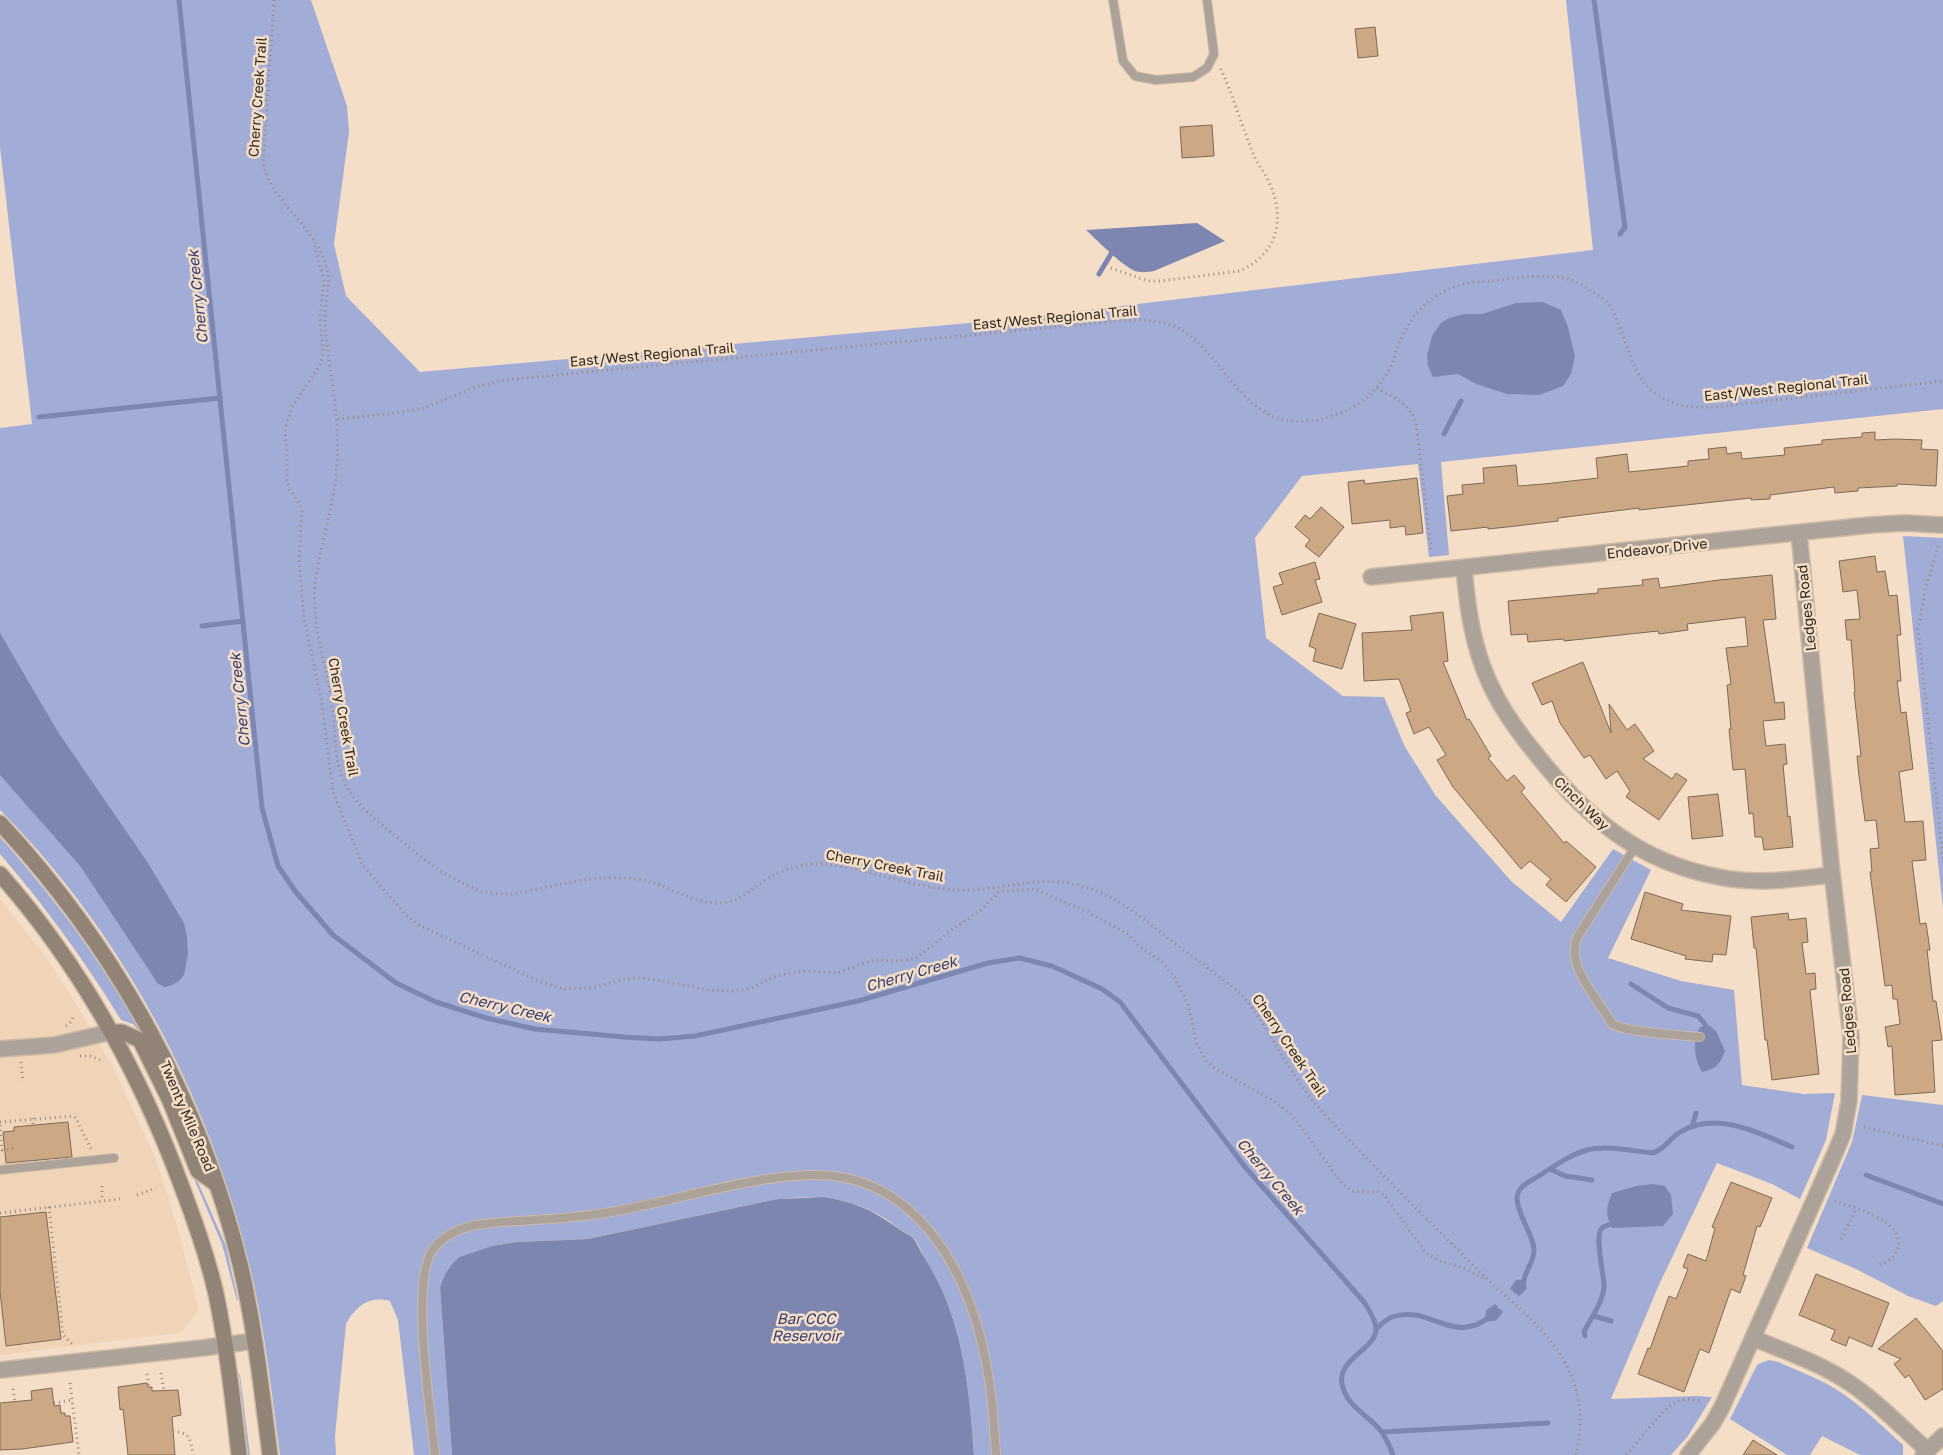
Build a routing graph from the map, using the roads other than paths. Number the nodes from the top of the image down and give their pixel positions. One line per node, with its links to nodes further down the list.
1 (1113, 0): 2 (lane)
2 (1208, 0)
3 (1943, 525): 4 (street, Endeavor Drive)
4 (1799, 533): 5 (street, Endeavor Drive); 10 (street, Ledges Road)
5 (1464, 568): 6 (street, Endeavor Drive); 8 (street, Cinch Way)
6 (1371, 577)
7 (0, 823): 16 (main road, Twenty Mile Road)
8 (1635, 847): 10 (street, Cinch Way); 12 (lane)
9 (0, 874): 11 (main road)
10 (1832, 875): 17 (street, Ledges Road)
11 (111, 1032): 13 (street); 16 (main road); 19 (main road)
12 (1700, 1037)
13 (0, 1049)
14 (114, 1158): 15 (lane)
15 (0, 1170)
16 (216, 1184): 18 (main road, Twenty Mile Road)
17 (1753, 1338): 22 (street); 27 (street, Ledges Road)
18 (254, 1341): 19 (street); 24 (main road, Twenty Mile Road)
19 (225, 1345): 20 (street); 23 (main road)
20 (0, 1370)
21 (1943, 1436): 22 (street)
22 (1925, 1453)
23 (239, 1455)
24 (270, 1455)
25 (435, 1455): 26 (lane)
26 (996, 1455)
27 (1688, 1455)

